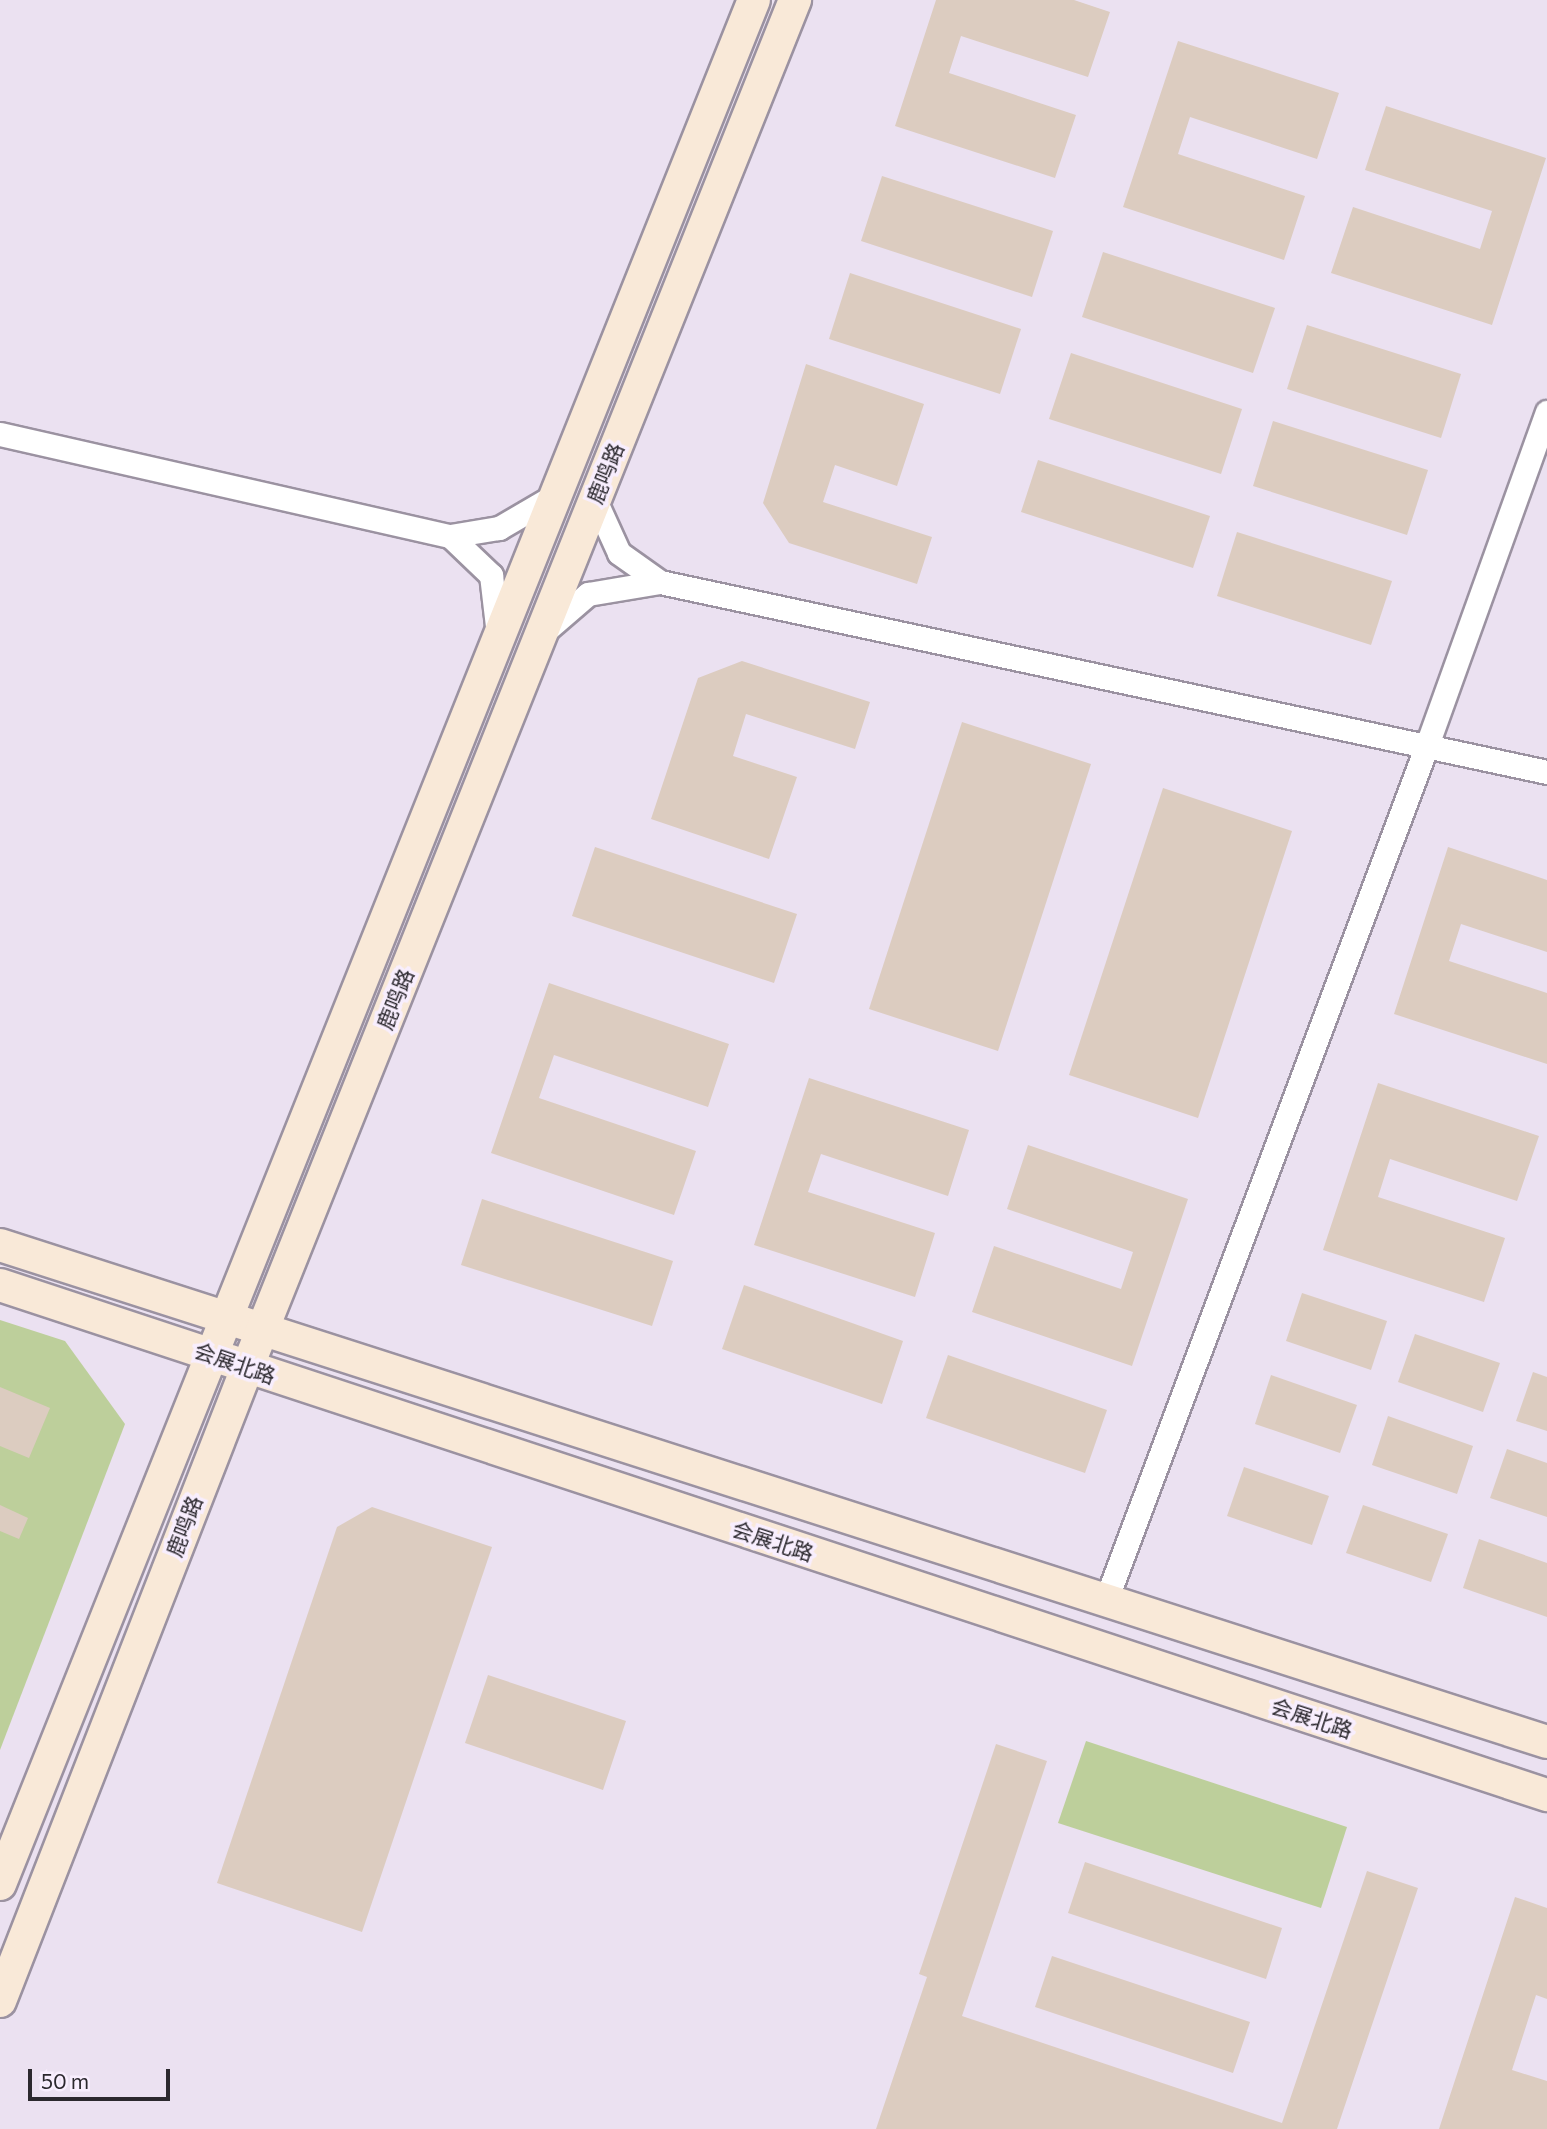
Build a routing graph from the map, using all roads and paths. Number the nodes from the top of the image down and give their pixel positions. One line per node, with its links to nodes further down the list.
1 (754, 0): 5 (main road, 鹿鸣路)
2 (795, 0): 6 (main road, 鹿鸣路)
3 (1547, 412): 11 (street)
4 (0, 434): 7 (street)
5 (554, 496): 7 (street); 9 (main road, 鹿鸣路)
6 (595, 500): 8 (street); 10 (main road, 鹿鸣路)
7 (450, 536): 9 (street)
8 (660, 582): 10 (street); 11 (street)
9 (498, 635): 15 (main road, 鹿鸣路)
10 (540, 636): 16 (main road, 鹿鸣路)
11 (1427, 744): 12 (street); 19 (street)
12 (1547, 772)
13 (0, 1245): 15 (main road, 会展北路)
14 (0, 1285): 17 (main road, 会展北路)
15 (224, 1319): 16 (main road, 会展北路); 17 (main road, 鹿鸣路)
16 (263, 1329): 18 (main road, 鹿鸣路); 19 (main road, 会展北路)
17 (210, 1354): 18 (main road, 会展北路); 22 (main road, 鹿鸣路)
18 (247, 1368): 21 (main road, 会展北路); 23 (main road, 鹿鸣路)
19 (1106, 1600): 20 (main road, 会展北路)
20 (1547, 1742)
21 (1547, 1795)
22 (0, 1884)
23 (0, 2001)

